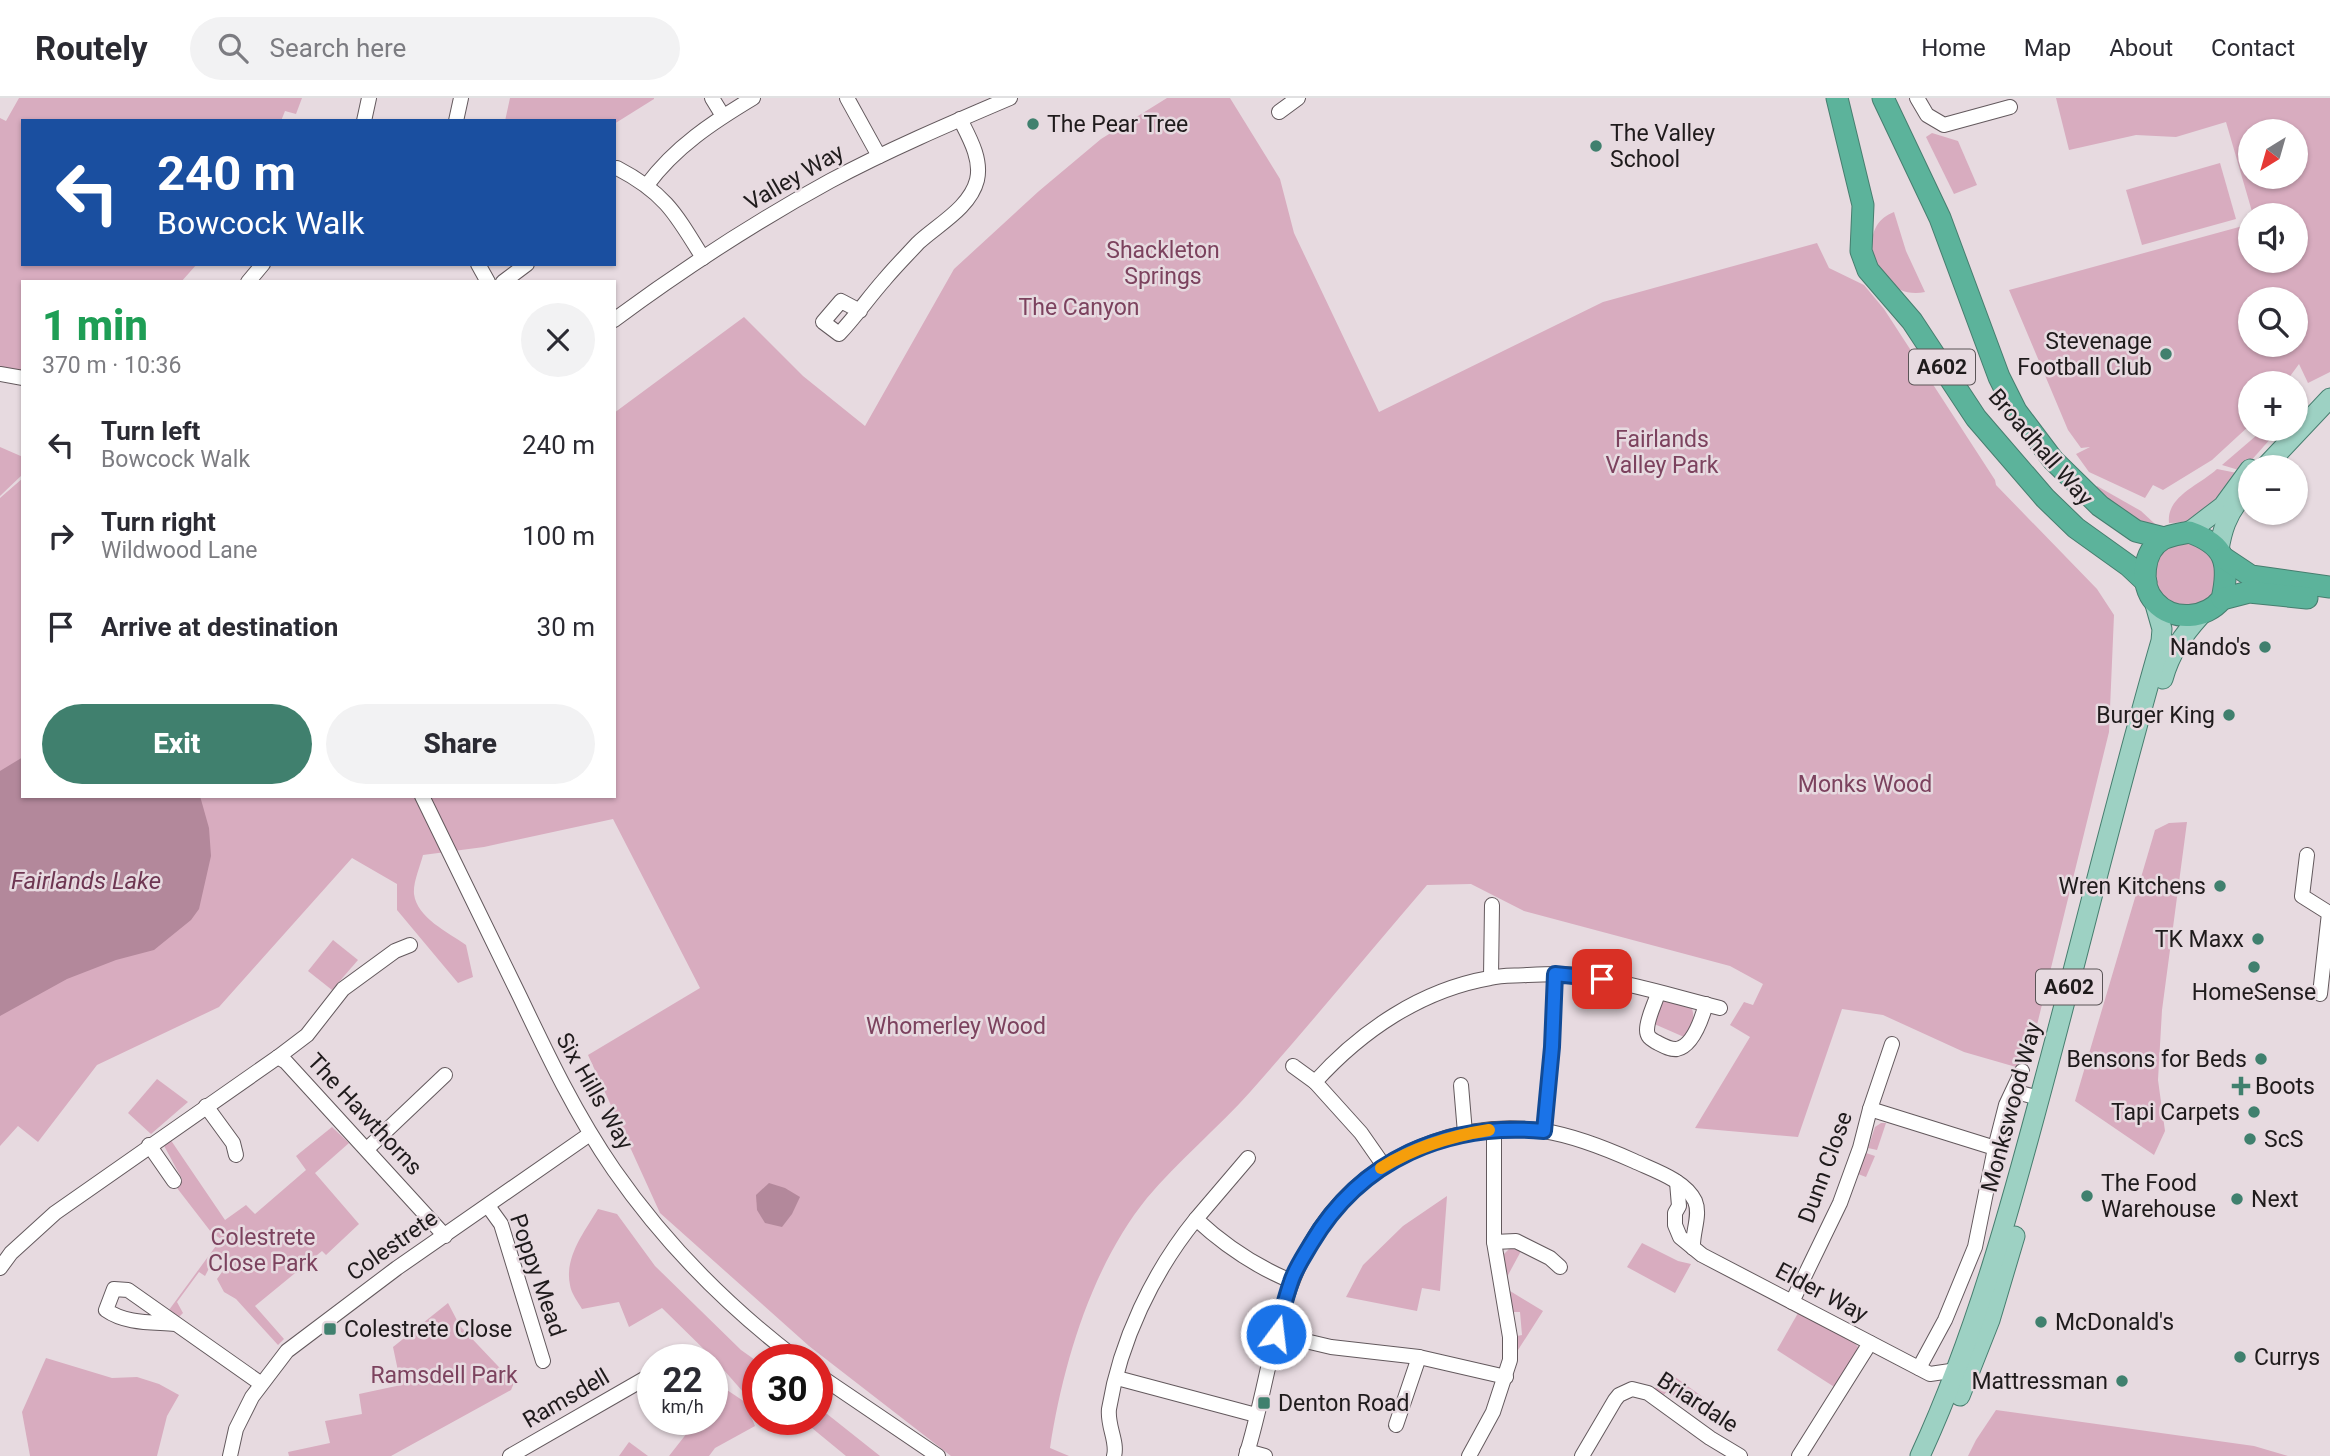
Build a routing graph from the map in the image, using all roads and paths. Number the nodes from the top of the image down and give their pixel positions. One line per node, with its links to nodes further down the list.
1 (369, 98): 13 (street)
2 (461, 98): 14 (street)
3 (712, 98): 11 (street)
4 (753, 98): 11 (street)
5 (847, 98): 15 (street)
6 (1010, 98): 12 (street, Valley Way)
7 (1837, 98): 39 (highway, Broadhall Way / A602)
8 (1883, 98): 36 (highway, Broadhall Way / A602)
9 (1917, 98): 10 (street)
10 (2010, 107)
11 (723, 116): 17 (street)
12 (960, 118): 15 (street, Valley Way); 23 (street)
13 (364, 119)
14 (456, 119)
15 (879, 156): 18 (street, Valley Way)
16 (617, 168): 17 (street)
17 (648, 185): 18 (street)
18 (703, 258): 24 (street, Valley Way)
19 (261, 266): 21 (street)
20 (524, 266): 22 (street)
21 (250, 280)
22 (506, 280)
23 (860, 311)
24 (616, 319)
25 (0, 374): 26 (street)
26 (21, 379)
27 (2330, 382): 29 (main road)
28 (2330, 398): 32 (main road)
29 (2308, 405)
30 (2276, 441): 31 (main road)
31 (2263, 455)
32 (2276, 455)
33 (2238, 486): 35 (main road)
34 (2238, 501): 37 (main road)
35 (2189, 531): 36 (highway); 37 (highway)
36 (2164, 538): 39 (highway)
37 (2221, 554): 38 (highway); 40 (highway)
38 (2330, 587)
39 (2150, 592): 42 (highway); 59 (main road, Monkswood Way / A602)
40 (2222, 600): 41 (highway); 42 (highway)
41 (2330, 601)
42 (2201, 615): 110 (main road, Monkswood Way / A602)
43 (423, 798): 65 (street, Six Hills Way)
44 (2307, 855): 50 (street)
45 (1492, 905): 48 (street)
46 (410, 945): 52 (street)
47 (1555, 974): 48 (street); 49 (street); 63 (street)
48 (1491, 977): 56 (street)
49 (1658, 993): 49 (street)
50 (2320, 994)
51 (1892, 1044): 61 (street, Dunn Close)
52 (278, 1057): 60 (street); 68 (street, The Hawthorns)
53 (1293, 1066): 56 (street)
54 (2022, 1071): 58 (street)
55 (445, 1075): 68 (street)
56 (1315, 1082): 71 (street)
57 (1461, 1085): 64 (street)
58 (2013, 1091): 59 (street); 67 (street)
59 (2039, 1098): 89 (main road, Monkswood Way / A602)
60 (206, 1106): 66 (street); 69 (street)
61 (1870, 1109): 67 (street); 82 (street, Dunn Close)
62 (1494, 1129): 63 (street); 64 (street); 77 (street)
63 (1544, 1131): 73 (street)
64 (1465, 1133): 71 (street)
65 (590, 1134): 74 (street, Colestrete); 86 (street, Six Hills Way)
66 (149, 1145): 72 (street); 80 (street)
67 (1995, 1148): 90 (street)
68 (367, 1149): 76 (street, The Hawthorns)
69 (236, 1155)
70 (1248, 1158): 75 (street)
71 (1384, 1166): 81 (street)
72 (174, 1181)
73 (1677, 1182): 78 (street, Elder Way); 78 (street)
74 (488, 1206): 76 (street, Colestrete); 88 (street, Poppy Mead)
75 (1196, 1219): 81 (street); 92 (street)
76 (445, 1236): 93 (street, Colestrete)
77 (1494, 1242): 79 (street); 91 (street)
78 (1693, 1248): 82 (street, Elder Way)
79 (1560, 1267)
80 (0, 1268)
81 (1291, 1280): 84 (street)
82 (1792, 1302): 85 (street, Elder Way)
83 (175, 1324): 93 (street)
84 (1276, 1334): 87 (street); 97 (street)
85 (1870, 1343): 90 (street, Elder Way); 108 (street)
86 (779, 1344)
87 (1419, 1357): 91 (street); 98 (street)
88 (543, 1361)
89 (1957, 1370): 90 (street); 96 (main road, Monkswood Way / A602)
90 (1924, 1371): 96 (street)
91 (1506, 1377): 105 (street)
92 (1117, 1378): 97 (street); 103 (street)
93 (260, 1383): 100 (street, Colestrete)
94 (637, 1384): 101 (street, Ramsdell)
95 (833, 1385): 102 (street)
96 (1944, 1403): 109 (main road, Monkswood Way / A602)
97 (1256, 1415): 99 (street)
98 (1396, 1425)
99 (1247, 1454): 104 (street)
100 (230, 1456)
101 (510, 1456)
102 (938, 1456)
103 (1114, 1456)
104 (1265, 1456)
105 (1469, 1456)
106 (1582, 1456): 107 (street, Briardale)
107 (1740, 1456)
108 (1799, 1456)
109 (1920, 1456)
110 (1933, 1456)

